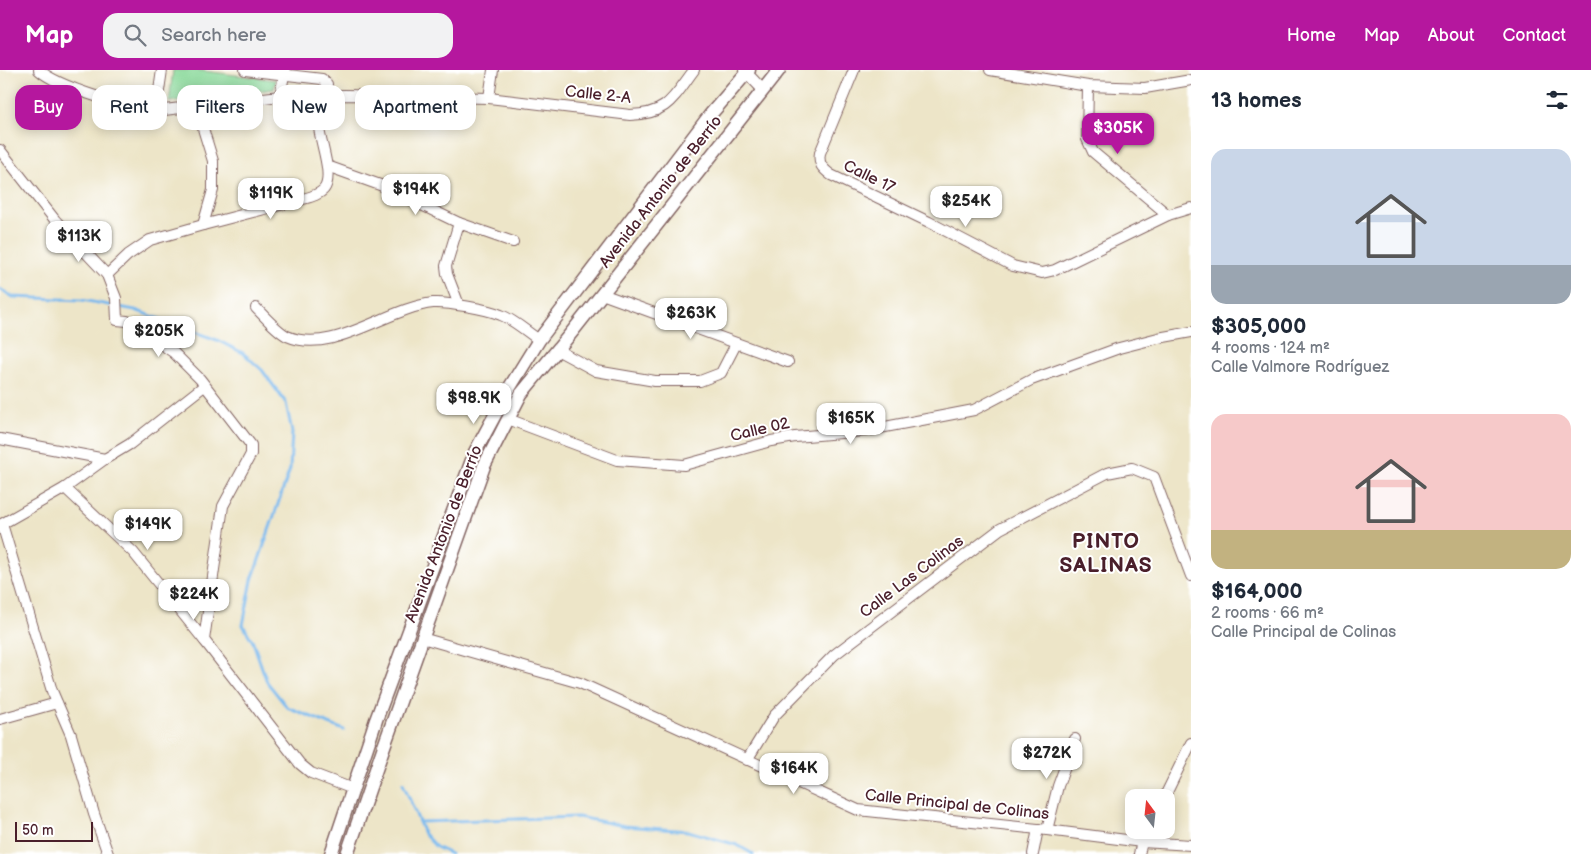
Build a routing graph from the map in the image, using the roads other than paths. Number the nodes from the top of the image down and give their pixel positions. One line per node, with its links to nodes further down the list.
1 (162, 70): 12 (street)
2 (245, 70): 10 (street)
3 (493, 70): 19 (street)
4 (694, 70): 19 (street, Calle 2-A)
5 (778, 70): 16 (street, Avenida Antonio de Berrío)
6 (854, 70): 25 (street, Calle 17)
7 (990, 70): 15 (street)
8 (746, 71): 16 (street); 34 (street, Avenida Antonio de Berrío)
9 (44, 72): 17 (street, Calle 2-A)
10 (284, 72): 13 (street); 14 (street)
11 (1191, 80): 15 (street)
12 (160, 85)
13 (282, 85)
14 (327, 85)
15 (1088, 86): 25 (street)
16 (763, 90): 30 (street, Avenida Antonio de Berrío)
17 (92, 94)
18 (345, 96): 19 (street, Calle 2-A)
19 (489, 98)
20 (205, 130): 27 (street)
21 (320, 130): 23 (street)
22 (0, 150): 29 (street)
23 (327, 166): 26 (street); 27 (street)
24 (1191, 208): 25 (street, Calle 17)
25 (1168, 215)
26 (459, 223): 28 (street); 31 (street)
27 (203, 225): 29 (street)
28 (513, 242)
29 (107, 275): 38 (street)
30 (602, 294): 35 (street); 36 (street, Avenida Antonio de Berrío)
31 (459, 305): 32 (street); 34 (street)
32 (256, 308)
33 (1191, 332): 39 (street, Calle 02)
34 (539, 340): 52 (street, Avenida Antonio de Berrío)
35 (736, 344): 36 (street); 37 (street)
36 (557, 350): 39 (street, Avenida Antonio de Berrío)
37 (788, 362)
38 (204, 386): 41 (street); 46 (street)
39 (508, 419): 45 (street, Avenida Antonio de Berrío)
40 (0, 439): 41 (street)
41 (105, 459): 42 (street)
42 (65, 488): 43 (street); 46 (street)
43 (1, 525): 47 (street)
44 (1191, 576): 51 (street, Calle Las Colinas)
45 (422, 638): 51 (street, Calle Principal de Colinas); 60 (street, Avenida Antonio de Berrío)
46 (204, 640): 52 (street)
47 (57, 703): 48 (street); 58 (street)
48 (0, 720)
49 (1075, 739): 54 (street)
50 (1191, 743): 53 (street)
51 (748, 760): 54 (street, Calle Principal de Colinas)
52 (353, 789): 59 (street, Avenida Antonio de Berrío)
53 (1168, 789)
54 (1043, 829): 56 (street, Calle Principal de Colinas); 61 (street)
55 (1144, 839): 56 (street)
56 (1142, 842): 57 (street, Calle Principal de Colinas); 62 (street)
57 (1191, 845)
58 (108, 854)
59 (331, 854)
60 (347, 854)
61 (1033, 854)
62 (1139, 854)

